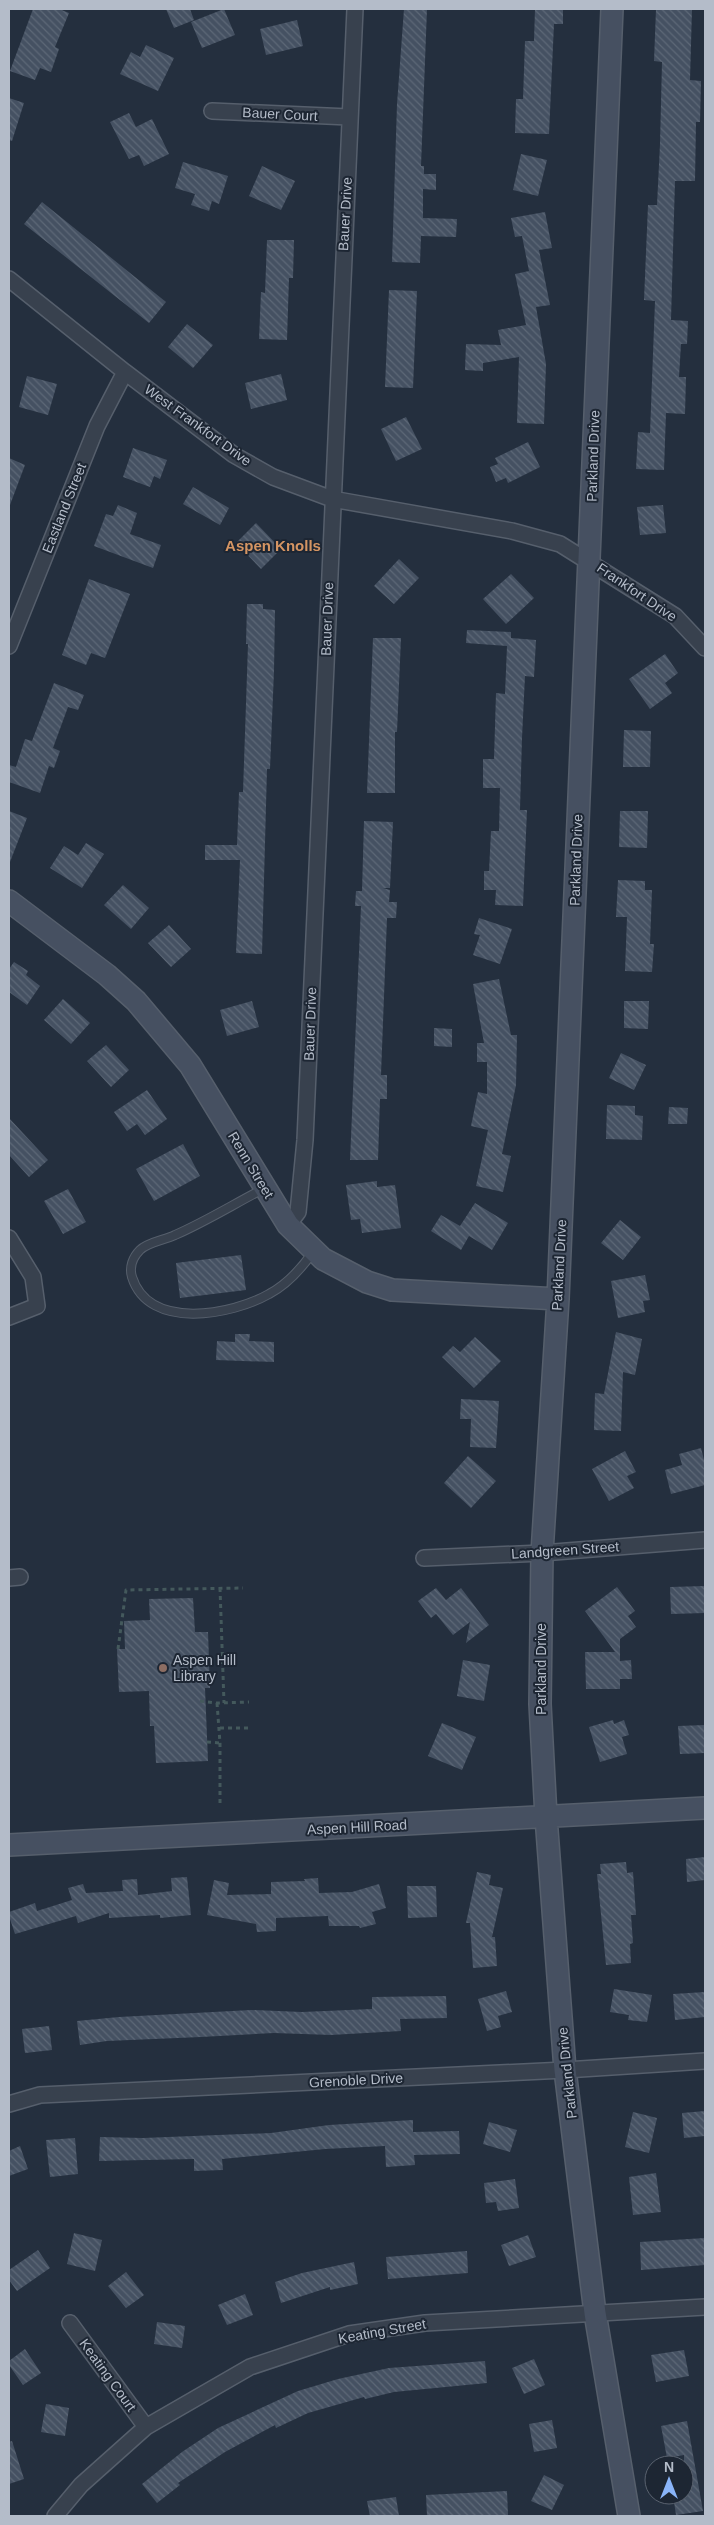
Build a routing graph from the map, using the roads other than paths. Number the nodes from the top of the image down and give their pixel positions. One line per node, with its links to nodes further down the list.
1 (354, 9): 4 (street, Bauer Drive)
2 (612, 9): 8 (street, Parkland Drive)
3 (212, 110): 4 (street, Bauer Court)
4 (349, 117): 7 (street, Bauer Drive)
5 (9, 279): 6 (street, West Frankfort Drive)
6 (125, 372): 7 (street, West Frankfort Drive); 9 (street, Eastland Street)
7 (332, 499): 8 (street, West Frankfort Drive); 13 (street, Bauer Drive)
8 (588, 559): 10 (street, Frankfort Drive); 16 (street, Parkland Drive)
9 (9, 646)
10 (705, 648)
11 (9, 901): 12 (street, Renn Street)
12 (265, 1188): 13 (street, Renn Street); 15 (lane)
13 (288, 1225): 15 (street, Renn Street)
14 (9, 1238): 17 (street)
15 (314, 1250): 16 (street, Renn Street)
16 (558, 1299): 19 (street, Parkland Drive)
17 (9, 1317)
18 (705, 1540): 19 (street, Landgreen Street)
19 (542, 1553): 20 (street, Landgreen Street); 22 (street, Parkland Drive)
20 (424, 1558)
21 (705, 1808): 22 (street, Aspen Hill Road)
22 (546, 1817): 23 (street, Aspen Hill Road); 25 (street, Parkland Drive)
23 (9, 1845)
24 (705, 2061): 25 (street, Grenoble Drive)
25 (565, 2070): 26 (street, Grenoble Drive); 28 (street, Parkland Drive)
26 (9, 2104)
27 (705, 2307): 28 (street, Keating Street)
28 (595, 2313): 30 (street, Keating Street); 32 (street, Parkland Drive)
29 (70, 2323): 30 (street, Keating Court)
30 (146, 2427): 31 (street, Keating Street)
31 (56, 2516)
32 (629, 2516)

